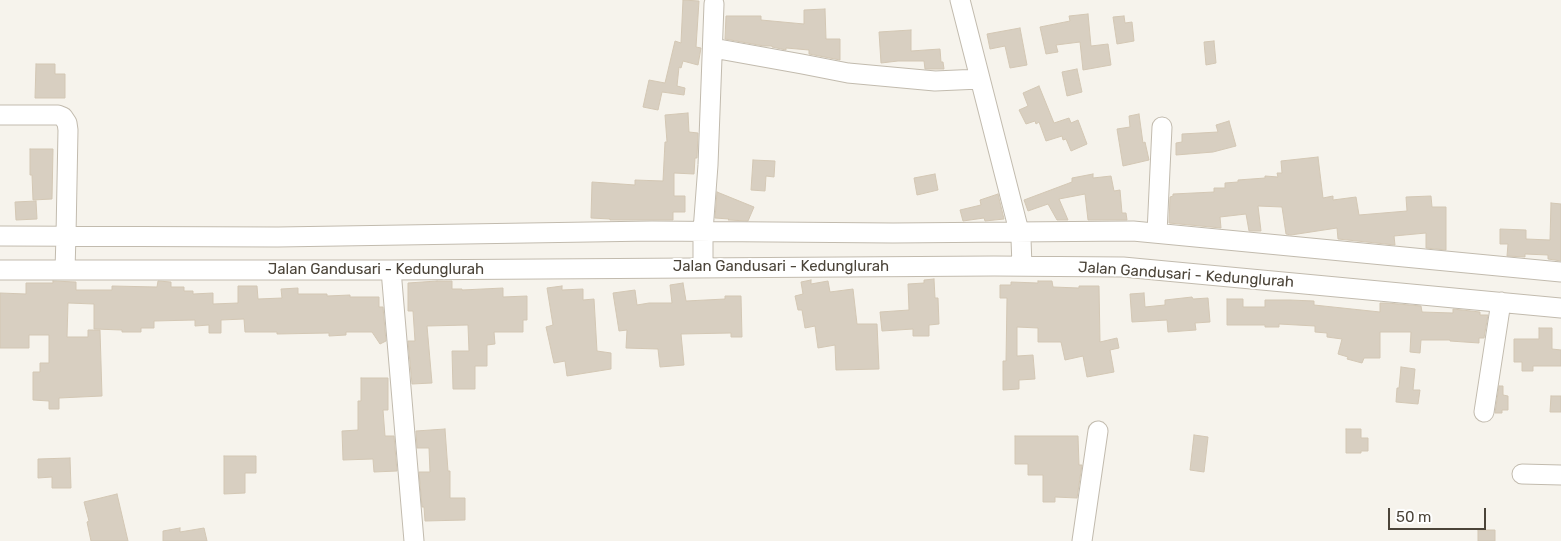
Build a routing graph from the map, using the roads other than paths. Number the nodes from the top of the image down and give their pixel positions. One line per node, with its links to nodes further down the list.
1 (960, 0): 4 (street)
2 (714, 4): 3 (street)
3 (713, 48): 4 (street); 10 (street)
4 (980, 79): 9 (street)
5 (0, 115): 11 (street)
6 (1162, 127): 7 (street)
7 (1158, 233): 9 (street); 14 (street)
8 (0, 236): 11 (street)
9 (1021, 247): 10 (street, Jalan Gandusari - Kedunglurah); 10 (street); 15 (street, Jalan Gandusari - Kedunglurah)
10 (703, 248): 11 (street); 13 (street, Jalan Gandusari - Kedunglurah)
11 (65, 251): 12 (street, Jalan Gandusari - Kedunglurah); 13 (street, Jalan Gandusari - Kedunglurah)
12 (0, 270)
13 (391, 270): 21 (street)
14 (1561, 272)
15 (1501, 302): 16 (street, Jalan Gandusari - Kedunglurah); 17 (street)
16 (1561, 308)
17 (1484, 412)
18 (1098, 431): 22 (street)
19 (1522, 474): 20 (street)
20 (1561, 475)
21 (414, 541)
22 (1082, 541)

